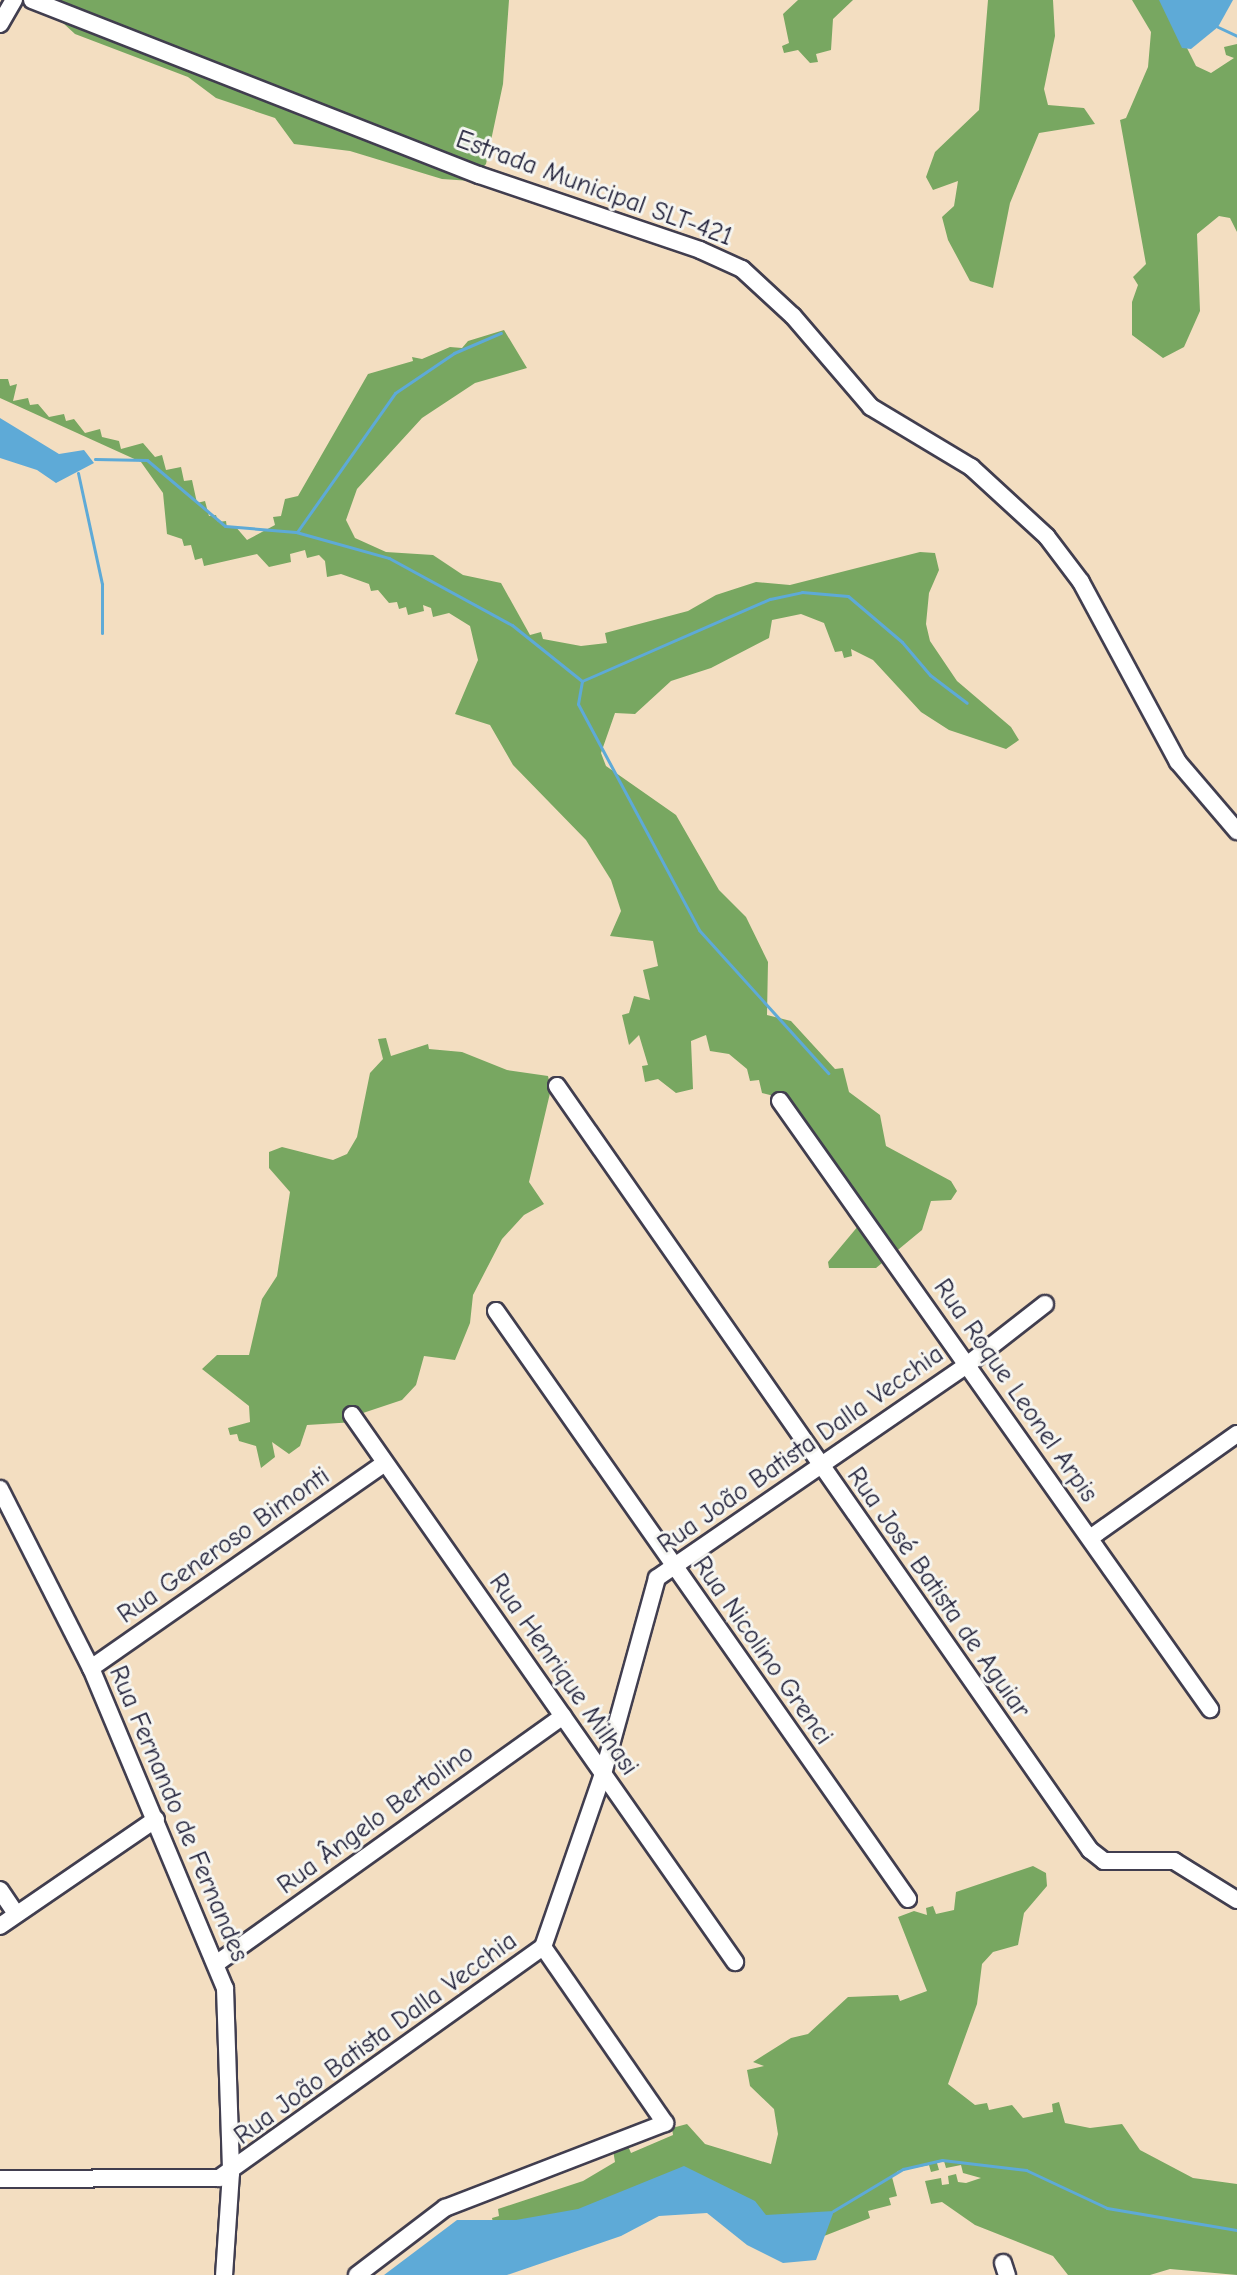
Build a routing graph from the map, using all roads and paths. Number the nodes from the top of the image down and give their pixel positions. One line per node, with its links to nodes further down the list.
1 (14, 0): 3 (street)
2 (32, 0): 4 (street, Estrada Municipal SLT-421)
3 (0, 24)
4 (1237, 831)
5 (557, 1086): 13 (street, Rua José Batista de Aguiar)
6 (780, 1101): 9 (street, Rua Roque Leonel Arpis)
7 (1045, 1304): 9 (street, Rua João Batista Dalla Vecchia)
8 (496, 1311): 16 (street, Rua Nicolino Grenci)
9 (967, 1365): 13 (street, Rua João Batista Dalla Vecchia); 15 (street, Rua Roque Leonel Arpis)
10 (352, 1415): 12 (street, Rua Henrique Milhasi)
11 (1237, 1434): 15 (street)
12 (385, 1463): 17 (street, Rua Generoso Bimonti); 19 (street, Rua Henrique Milhasi)
13 (819, 1465): 16 (street, Rua João Batista Dalla Vecchia); 24 (street, Rua José Batista de Aguiar)
14 (0, 1489): 17 (street, Rua Fernando de Fernandes)
15 (1090, 1538): 18 (street, Rua Roque Leonel Arpis)
16 (673, 1567): 20 (street, Rua João Batista Dalla Vecchia); 23 (street, Rua Nicolino Grenci)
17 (91, 1668): 21 (street, Rua Fernando de Fernandes)
18 (1210, 1709)
19 (563, 1716): 20 (street, Rua Henrique Milhasi); 29 (street, Rua Ângelo Bertolino)
20 (603, 1774): 27 (street, Rua João Batista Dalla Vecchia); 28 (street, Rua Henrique Milhasi)
21 (156, 1819): 25 (street); 29 (street, Rua Fernando de Fernandes)
22 (0, 1890): 25 (street)
23 (908, 1899)
24 (1237, 1900)
25 (16, 1914): 26 (street)
26 (0, 1926)
27 (543, 1947): 30 (street, Rua João Batista Dalla Vecchia); 33 (street)
28 (735, 1962)
29 (217, 1963): 30 (street, Rua Fernando de Fernandes)
30 (231, 2173): 31 (street, Rua João Batista Dalla Vecchia); 32 (street, Rua Fernando de Fernandes)
31 (0, 2179)
32 (224, 2275)
33 (357, 2275)

